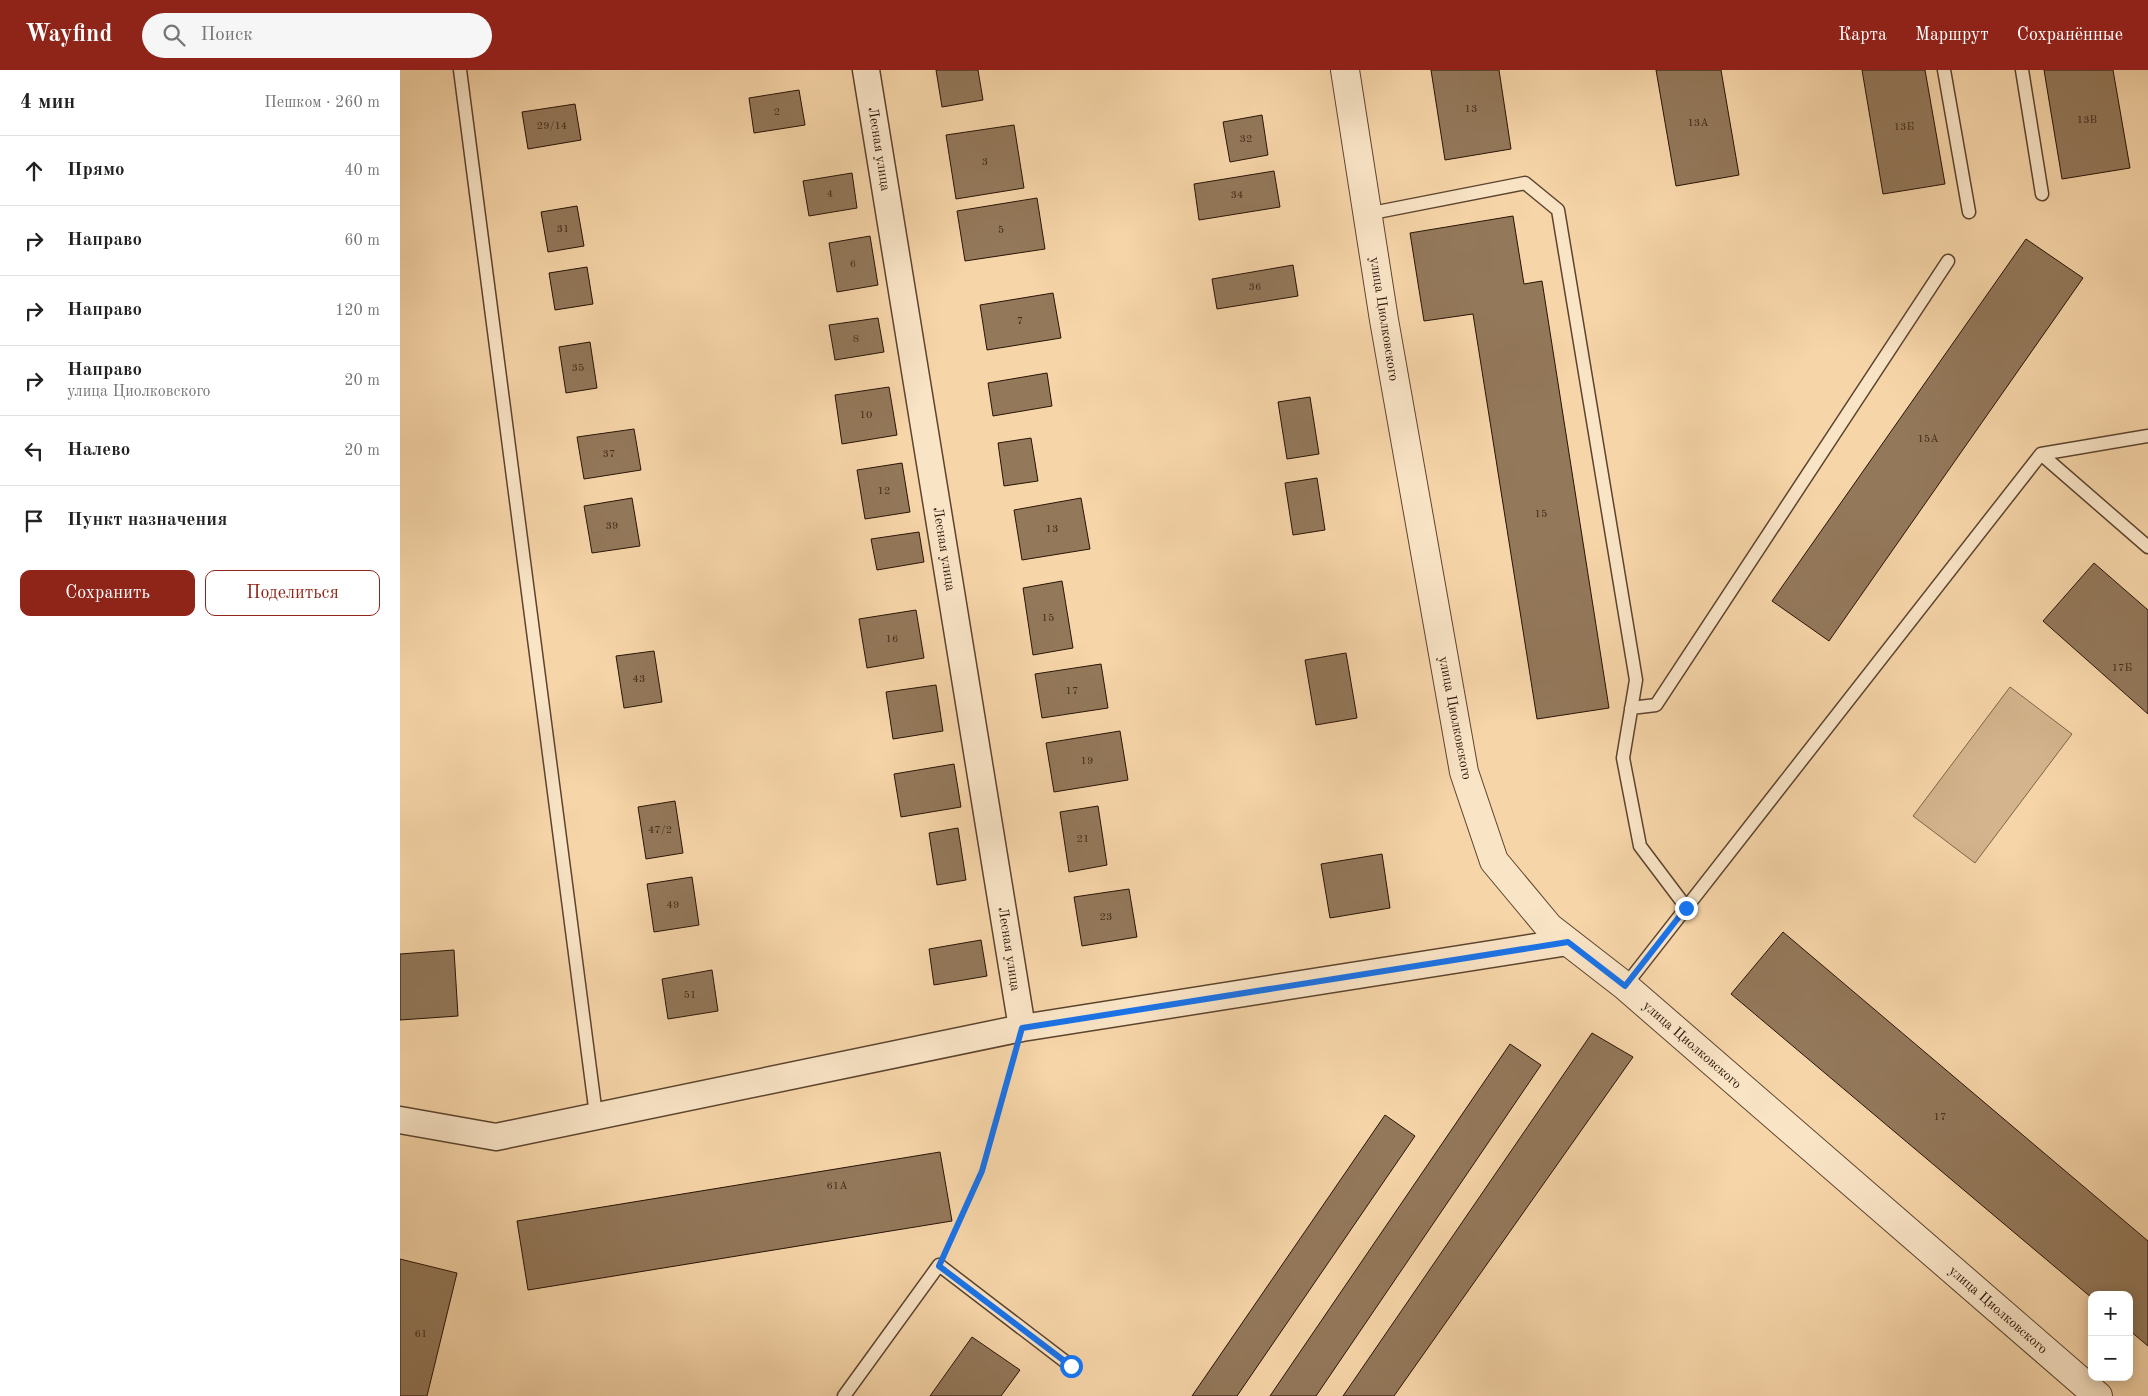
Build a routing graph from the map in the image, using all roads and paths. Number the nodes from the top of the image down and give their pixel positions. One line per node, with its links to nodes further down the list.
1 (460, 70): 18 (lane)
2 (866, 70): 17 (street, Лесная улица)
3 (1345, 70): 8 (street, улица Циолковского)
4 (1944, 70): 7 (lane)
5 (2022, 70): 6 (lane)
6 (2042, 194)
7 (1969, 212)
8 (1367, 214): 13 (lane); 15 (street, улица Циолковского)
9 (1948, 261): 13 (lane)
10 (2148, 436): 11 (lane)
11 (2041, 454): 12 (lane); 14 (lane)
12 (2148, 547)
13 (1632, 708): 14 (lane)
14 (1686, 908): 16 (lane)
15 (1568, 942): 16 (street, улица Циолковского); 17 (street)
16 (1625, 986): 23 (street, улица Циолковского)
17 (1022, 1028): 18 (street); 20 (path)
18 (596, 1115): 19 (street)
19 (400, 1120)
20 (939, 1266): 21 (lane); 22 (lane)
21 (1071, 1366)
22 (844, 1396)
23 (2098, 1396)

